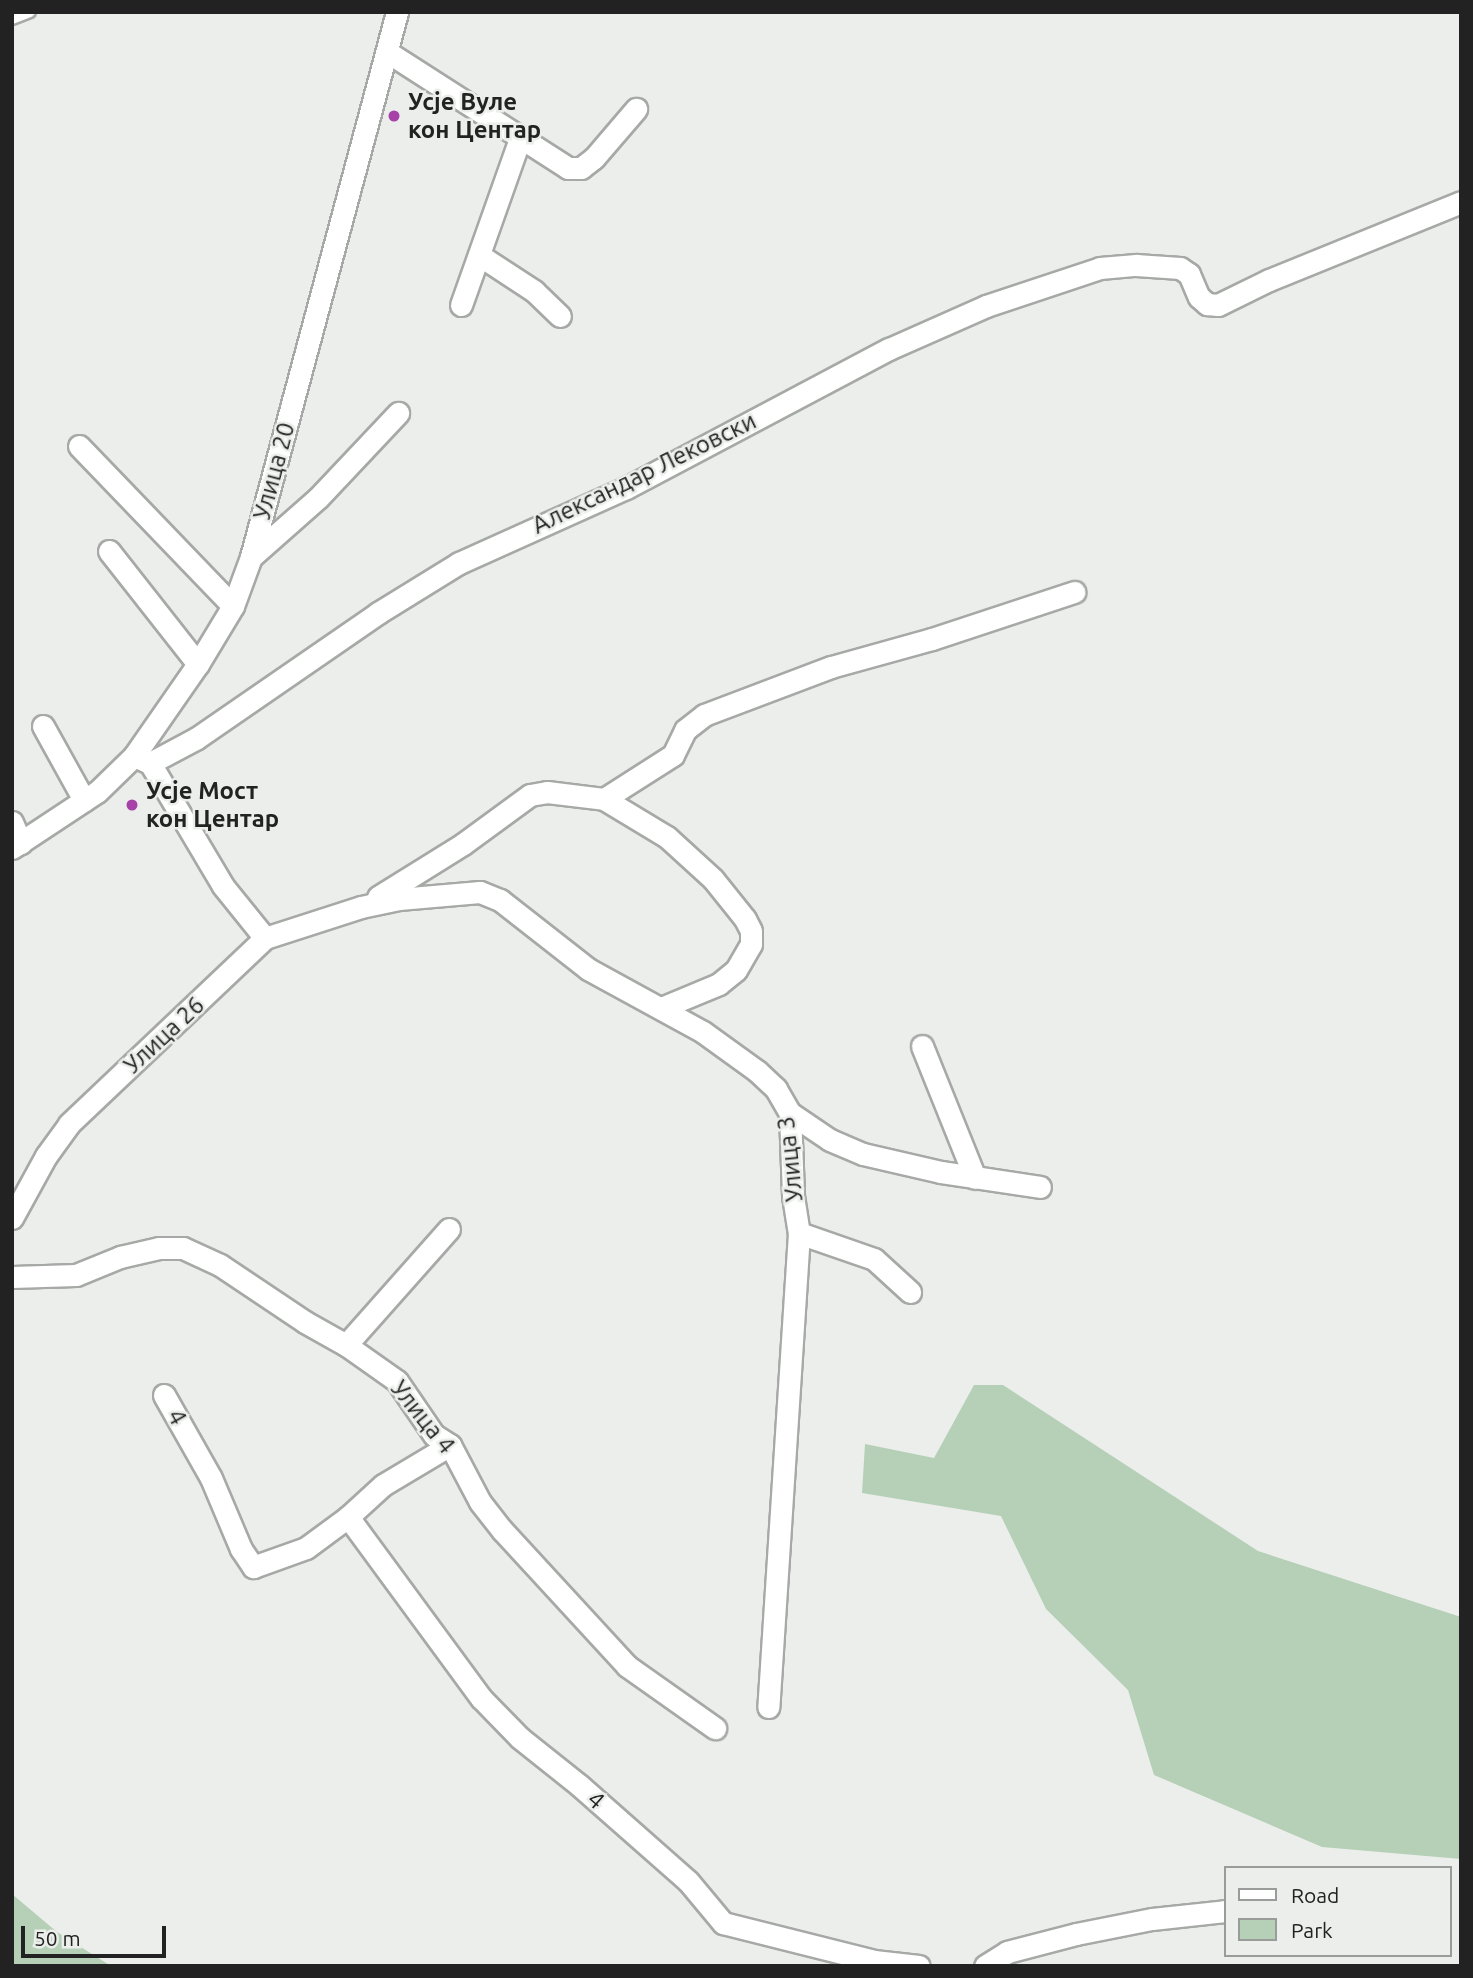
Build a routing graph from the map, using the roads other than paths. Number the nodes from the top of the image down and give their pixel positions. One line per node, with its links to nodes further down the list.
1 (30, 12): 3 (lane)
2 (397, 12): 4 (street, Улица 20)
3 (12, 19)
4 (389, 53): 6 (street); 14 (street, Улица 20)
5 (636, 109): 6 (street)
6 (520, 138): 8 (street)
7 (1461, 202): 19 (street, Александар Лековски)
8 (479, 255): 9 (street); 10 (street)
9 (461, 305)
10 (560, 316)
11 (398, 413): 14 (street)
12 (79, 446): 16 (street)
13 (109, 551): 17 (street)
14 (251, 557): 16 (street, Улица 20)
15 (1074, 592): 20 (street)
16 (233, 606): 17 (street, Улица 20)
17 (198, 664): 19 (street, Улица 20)
18 (43, 726): 21 (street)
19 (142, 760): 21 (street, Улица 20); 25 (street)
20 (604, 799): 24 (street); 26 (street)
21 (84, 800): 23 (street, Улица 20)
22 (12, 822): 23 (street)
23 (17, 846)
24 (361, 907): 25 (street, Улица 26); 26 (street, Улица 3)
25 (265, 938): 31 (street, Улица 26)
26 (661, 1008): 28 (street, Улица 3)
27 (922, 1046): 29 (street)
28 (790, 1113): 29 (street); 33 (street, Улица 3)
29 (975, 1178): 30 (street)
30 (1040, 1187)
31 (12, 1218)
32 (449, 1229): 36 (street)
33 (799, 1233): 35 (street); 40 (street, Улица 3)
34 (12, 1277): 36 (street, Улица 4)
35 (910, 1293)
36 (345, 1345): 38 (street, Улица 4)
37 (164, 1395): 39 (street, 4)
38 (450, 1445): 39 (street, 4); 41 (street, Улица 4)
39 (348, 1517): 43 (street, 4)
40 (768, 1707)
41 (715, 1728)
42 (1224, 1911): 44 (street)
43 (919, 1966)
44 (985, 1966)

